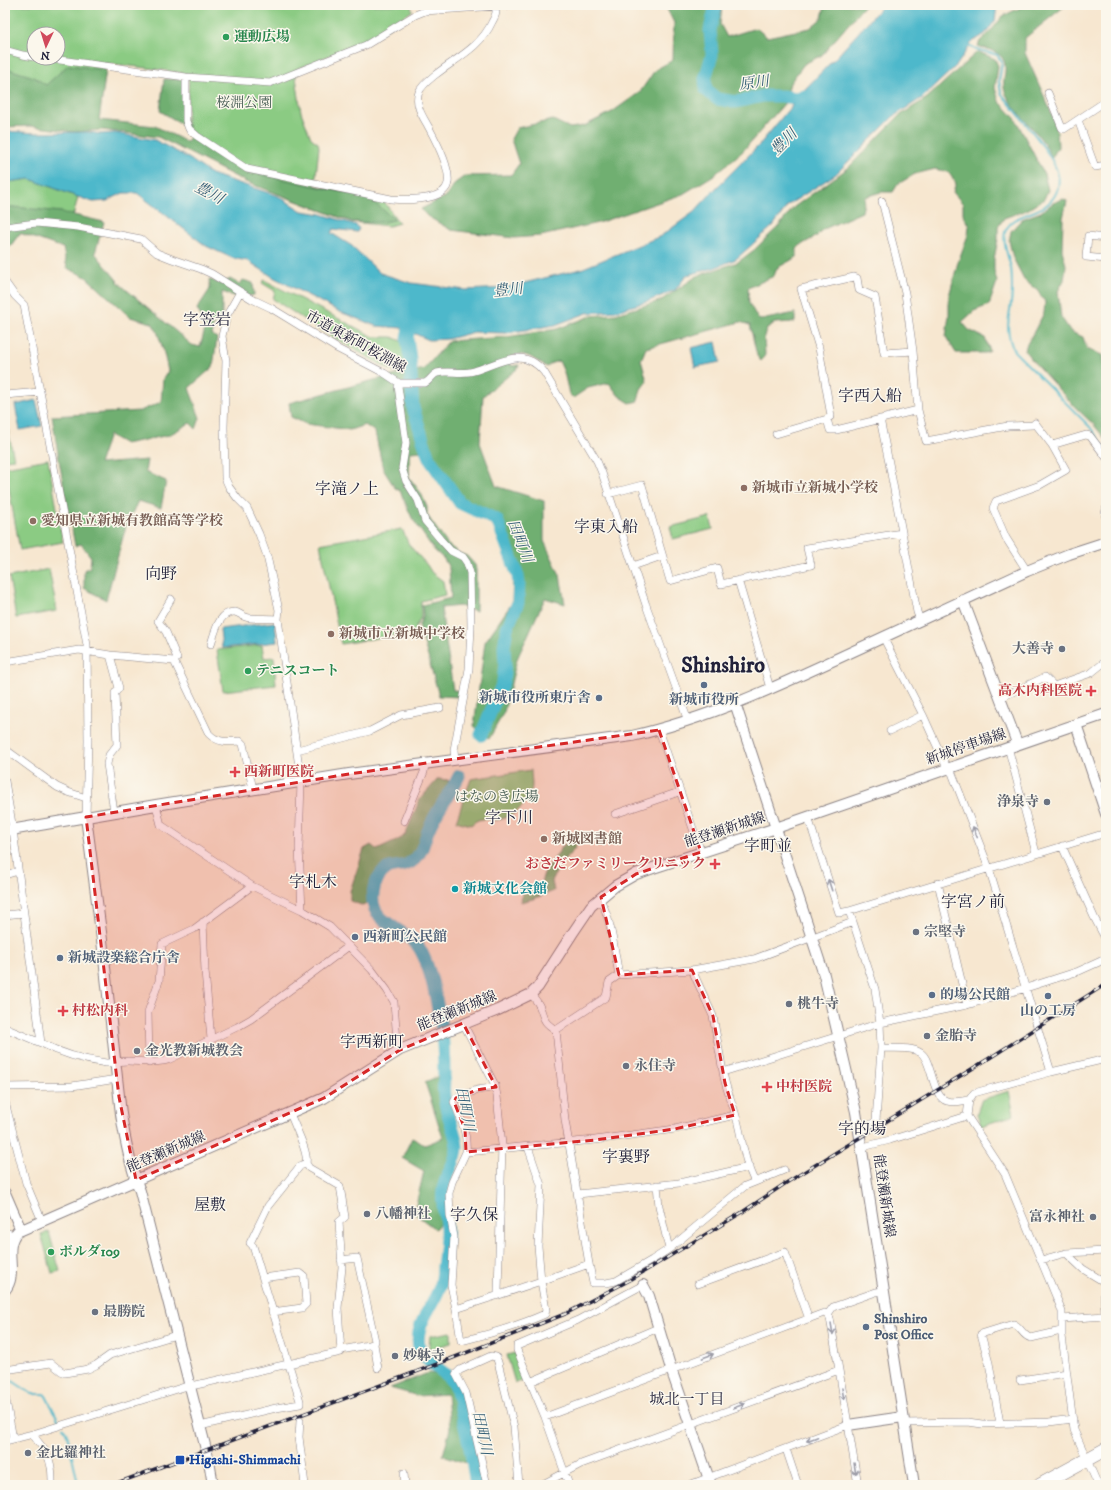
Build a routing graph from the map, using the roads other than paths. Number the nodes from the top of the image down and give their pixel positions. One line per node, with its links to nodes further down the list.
1 (510, 5): 2 (street)
2 (495, 6): 6 (street); 6 (street)
3 (5, 50): 4 (street)
4 (26, 56)
5 (66, 61): 6 (street)
6 (186, 77)
7 (1048, 93): 9 (street)
8 (1106, 101): 9 (street)
9 (1078, 120): 10 (street)
10 (1106, 165)
11 (882, 201): 19 (street)
12 (5, 227): 16 (street, 市道東新町桜淵線)
13 (1106, 238): 14 (street)
14 (1106, 259)
15 (5, 282): 18 (street)
16 (240, 292): 20 (street, 市道東新町桜淵線); 40 (street)
17 (5, 294): 18 (street)
18 (15, 296): 21 (street)
19 (913, 351): 23 (street); 24 (street)
20 (399, 383): 29 (street, 市道東新町桜淵線); 62 (street)
21 (40, 392): 22 (street); 44 (street)
22 (5, 395)
23 (918, 410): 25 (street); 27 (street)
24 (827, 418): 25 (street); 26 (street)
25 (880, 419): 32 (street)
26 (776, 434)
27 (1052, 445): 28 (street); 36 (street)
28 (1106, 457)
29 (608, 494): 34 (street); 35 (street, 市道東新町桜淵線)
30 (1106, 509): 31 (street)
31 (1106, 518)
32 (902, 533): 37 (street); 41 (street)
33 (1106, 542): 36 (street)
34 (662, 556): 35 (street); 37 (street)
35 (633, 566): 55 (street, 市道東新町桜淵線)
36 (1027, 571): 39 (street)
37 (738, 580): 49 (street)
38 (171, 599): 46 (street)
39 (963, 600): 41 (street); 50 (street)
40 (278, 618): 43 (street); 61 (street)
41 (920, 620): 42 (street)
42 (883, 637): 49 (street); 54 (street)
43 (211, 644)
44 (87, 651): 45 (street); 48 (street); 69 (street)
45 (110, 655): 46 (street); 72 (street)
46 (174, 661): 67 (street)
47 (1106, 661): 50 (street)
48 (5, 662)
49 (770, 688): 51 (street)
50 (1000, 698): 59 (street)
51 (735, 703): 55 (street); 78 (street)
52 (440, 708): 61 (street)
53 (1106, 714): 56 (street, 新城停車場線)
54 (923, 715): 58 (street); 64 (street)
55 (688, 721): 57 (street)
56 (1076, 724): 59 (street, 新城停車場線); 70 (street)
57 (660, 730): 62 (street); 68 (street)
58 (890, 731)
59 (1013, 745): 64 (street, 新城停車場線); 83 (street)
60 (5, 748): 69 (street)
61 (297, 750): 66 (street)
62 (455, 759): 63 (street)
63 (426, 762): 66 (street); 77 (street)
64 (946, 768): 76 (street, 新城停車場線); 84 (street, one-way to 64)
65 (5, 781): 79 (street)
66 (301, 781): 67 (street); 90 (street)
67 (253, 789): 71 (street)
68 (679, 792): 73 (street); 82 (street)
69 (86, 798): 75 (street)
70 (1104, 803): 74 (street)
71 (156, 805): 72 (street); 88 (street)
72 (114, 812): 75 (street)
73 (615, 814)
74 (1106, 814)
75 (86, 817): 79 (street); 115 (street)
76 (808, 817): 78 (street, 新城停車場線); 91 (street, one-way to 76)
77 (404, 821)
78 (776, 828): 82 (street, 能登瀬新城線); 96 (street, 能登瀬新城線)
79 (9, 830): 85 (street)
80 (1106, 833): 81 (street)
81 (1062, 846): 83 (street); 97 (street)
82 (701, 852): 89 (street, 能登瀬新城線)
83 (1036, 853): 84 (street)
84 (989, 868): 87 (street); 102 (street)
85 (18, 872): 86 (street); 92 (street)
86 (5, 875)
87 (938, 883): 91 (street); 104 (street)
88 (252, 886): 90 (street); 94 (street)
89 (598, 899): 101 (street); 103 (street, 能登瀬新城線)
90 (302, 910): 98 (street)
91 (849, 911): 95 (street)
92 (24, 913): 93 (street); 111 (street)
93 (5, 915)
94 (203, 922): 110 (street); 116 (street)
95 (853, 922): 96 (street); 106 (street)
96 (812, 938): 100 (street); 109 (street, 能登瀬新城線)
97 (1106, 940)
98 (349, 946): 110 (street); 113 (street)
99 (1106, 958): 102 (street)
100 (692, 970): 101 (street); 117 (street)
101 (619, 975): 108 (street)
102 (1026, 988): 104 (street); 118 (street)
103 (531, 994): 105 (street, 能登瀬新城線); 108 (street)
104 (967, 1005): 106 (street)
105 (463, 1023): 113 (street, 能登瀬新城線); 120 (street)
106 (880, 1023): 109 (street); 112 (street)
107 (5, 1028): 111 (street)
108 (556, 1030): 128 (street)
109 (839, 1035): 117 (street); 127 (street, 能登瀬新城線)
110 (212, 1039): 116 (street)
111 (41, 1044): 115 (street)
112 (881, 1048): 122 (street); 127 (street)
113 (400, 1050): 124 (street, 能登瀬新城線)
114 (1106, 1059): 118 (street)
115 (115, 1062): 116 (street); 119 (street)
116 (148, 1062)
117 (723, 1072): 125 (street)
118 (1051, 1072): 122 (street)
119 (117, 1079): 121 (street); 136 (street)
120 (495, 1086): 131 (street); 132 (street)
121 (5, 1088)
122 (969, 1100): 126 (street)
123 (5, 1102): 141 (street)
124 (290, 1113): 133 (street); 136 (street, 能登瀬新城線)
125 (736, 1115): 128 (street); 134 (street)
126 (968, 1116): 130 (street); 147 (street)
127 (860, 1132): 130 (street, 能登瀬新城線)
128 (569, 1143): 129 (street); 140 (street)
129 (528, 1147): 131 (street); 150 (street)
130 (863, 1147): 155 (street, 能登瀬新城線)
131 (502, 1150): 132 (street); 156 (street)
132 (466, 1152): 157 (street)
133 (306, 1163): 146 (street); 149 (street)
134 (749, 1167): 137 (street); 138 (street)
135 (784, 1170): 137 (street)
136 (136, 1180): 141 (street, 能登瀬新城線); 164 (street)
137 (754, 1182): 143 (street)
138 (657, 1185): 140 (street); 143 (street)
139 (5, 1193): 142 (street)
140 (578, 1194): 148 (street)
141 (42, 1221): 142 (street, 能登瀬新城線)
142 (13, 1233): 154 (street)
143 (669, 1249): 148 (street)
144 (1106, 1251): 145 (street)
145 (1066, 1253): 147 (street); 151 (street)
146 (341, 1260): 165 (street); 166 (street)
147 (1041, 1260): 161 (street)
148 (589, 1264): 150 (street)
149 (263, 1278): 158 (street); 158 (street)
150 (541, 1281): 156 (street); 157 (street)
151 (1105, 1283): 161 (street)
152 (698, 1284): 160 (street)
153 (643, 1285): 162 (street); 174 (street)
154 (5, 1290)
155 (884, 1291): 159 (street); 179 (street, 能登瀬新城線)
156 (499, 1295): 157 (street)
157 (456, 1309)
158 (272, 1312): 167 (street)
159 (828, 1314): 160 (street); 171 (street, one-way to 171)
160 (808, 1319): 169 (street, one-way to 160)
161 (1062, 1319): 163 (street)
162 (658, 1328): 169 (street); 174 (street)
163 (1062, 1331): 172 (street); 182 (street)
164 (176, 1335): 170 (street); 175 (street)
165 (374, 1344): 166 (street); 168 (street)
166 (341, 1350): 167 (street)
167 (288, 1364): 175 (street); 184 (street)
168 (378, 1368)
169 (671, 1369): 177 (street); 181 (street)
170 (5, 1370)
171 (839, 1370): 181 (street, one-way to 171); 183 (street, one-way to 183)
172 (1067, 1373): 173 (street); 178 (street)
173 (1020, 1380)
174 (530, 1382): 177 (street)
175 (190, 1386): 184 (street); 185 (street)
176 (5, 1395): 186 (street)
177 (545, 1417): 191 (street)
178 (1073, 1419): 182 (street); 190 (street)
179 (904, 1420): 182 (street); 183 (street); 205 (street, 能登瀬新城線)
180 (300, 1421): 196 (street)
181 (690, 1424): 191 (street); 193 (street)
182 (1000, 1424)
183 (848, 1425): 188 (street, one-way to 188); 204 (street, one-way to 204)
184 (200, 1426): 195 (street)
185 (33, 1434): 186 (street); 194 (street)
186 (13, 1439): 187 (street)
187 (5, 1441)
188 (786, 1449): 193 (street); 203 (street)
189 (1106, 1449): 190 (highway)
190 (1088, 1459): 206 (highway); 207 (street)
191 (565, 1472): 200 (street); 201 (street)
192 (404, 1474): 197 (street)
193 (709, 1481): 202 (street)
194 (52, 1485)
195 (213, 1485)
196 (305, 1485)
197 (405, 1485)
198 (487, 1485): 199 (street)
199 (519, 1485)
200 (541, 1485)
201 (569, 1485)
202 (689, 1485)
203 (798, 1485)
204 (858, 1485)
205 (914, 1485)
206 (1040, 1485)
207 (1098, 1485)

